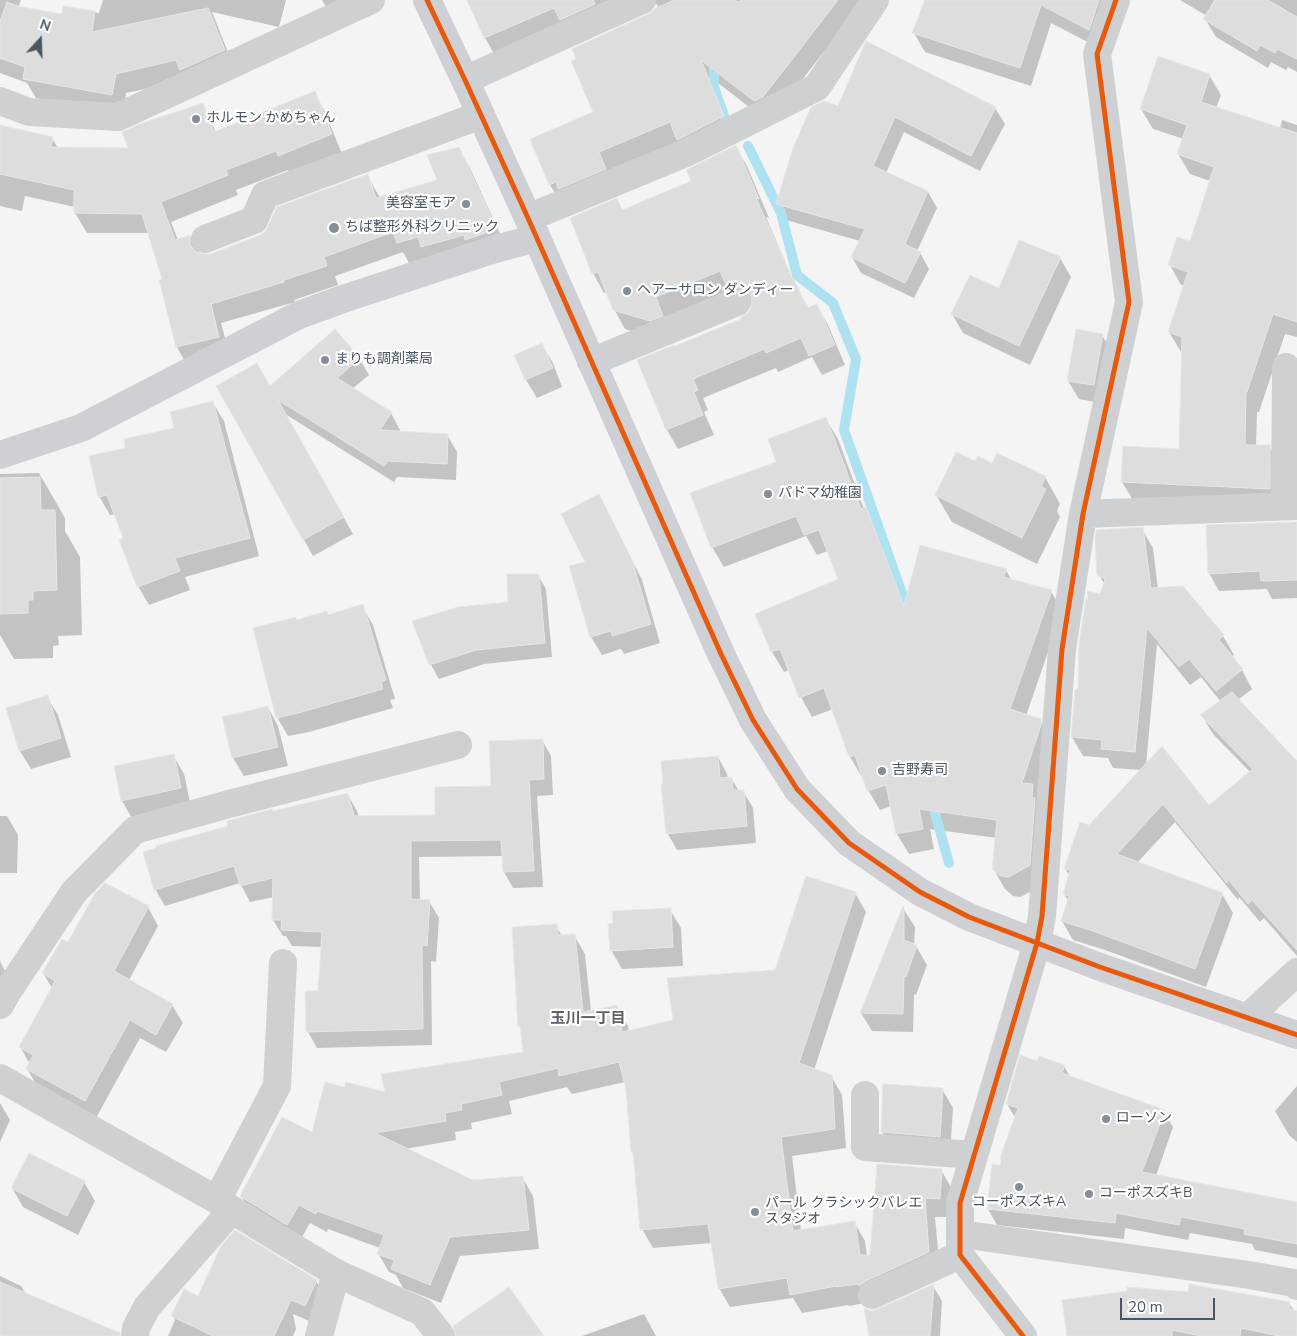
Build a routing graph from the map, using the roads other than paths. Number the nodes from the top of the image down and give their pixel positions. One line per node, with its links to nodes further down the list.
1 (371, 0): 7 (street)
2 (426, 0): 6 (street)
3 (642, 0): 6 (street)
4 (875, 0): 9 (street)
5 (1116, 0): 16 (street)
6 (465, 80): 8 (street)
7 (0, 101)
8 (481, 115): 9 (street); 10 (street)
9 (532, 228): 12 (street); 14 (street)
10 (205, 239)
11 (738, 302): 12 (street)
12 (591, 362): 18 (street)
13 (1286, 367): 15 (street)
14 (0, 455)
15 (1291, 506): 16 (street)
16 (1084, 514): 18 (street)
17 (458, 745): 21 (street)
18 (1037, 943): 22 (street); 26 (street)
19 (282, 963): 27 (street)
20 (1297, 972): 22 (street)
21 (0, 1005)
22 (1247, 1018): 23 (street)
23 (1297, 1036)
24 (0, 1078): 27 (street)
25 (865, 1095): 26 (street)
26 (974, 1155): 28 (street)
27 (224, 1205): 29 (street); 32 (street)
28 (961, 1245): 30 (street); 31 (street); 35 (street)
29 (336, 1273): 33 (street); 34 (street)
30 (1297, 1286)
31 (872, 1295)
32 (135, 1336)
33 (319, 1336)
34 (441, 1336)
35 (1023, 1336)

